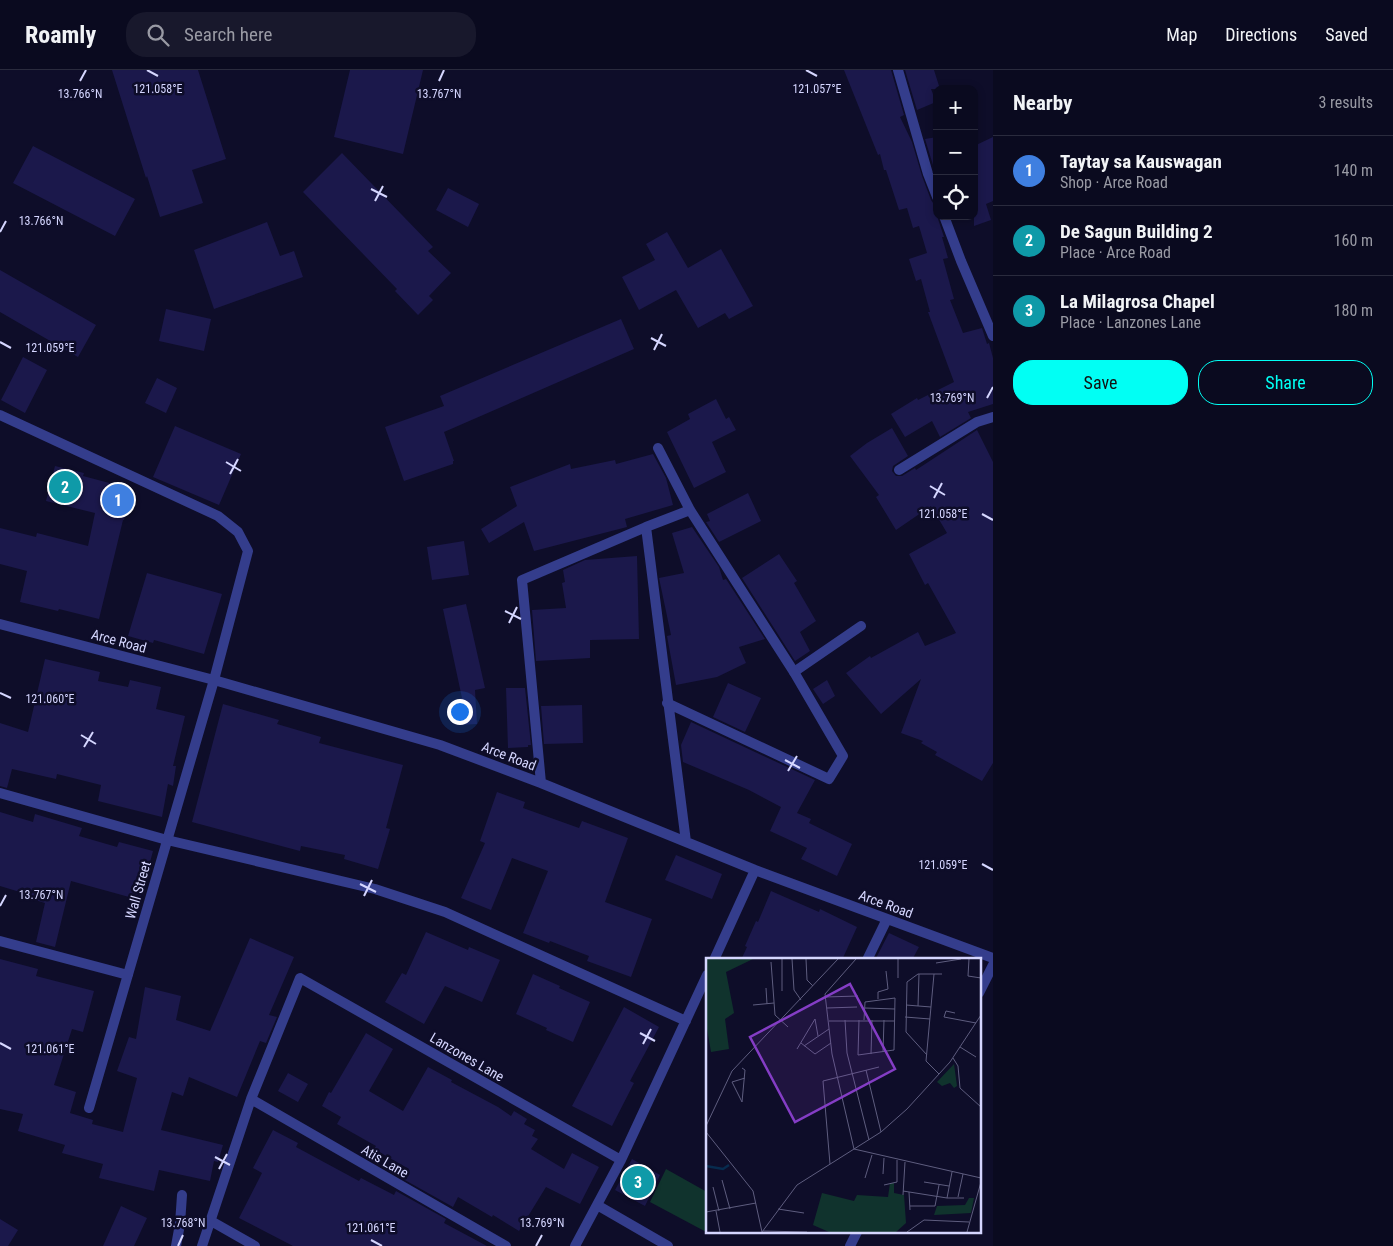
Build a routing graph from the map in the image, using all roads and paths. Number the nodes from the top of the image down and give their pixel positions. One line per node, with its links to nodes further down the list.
1 (898, 70): 2 (street)
2 (933, 187)
3 (946, 220): 4 (street)
4 (993, 336)
5 (0, 415): 14 (street, Wall Street)
6 (993, 416): 8 (street)
7 (658, 448): 9 (street)
8 (899, 470)
9 (690, 510): 10 (street); 13 (street)
10 (646, 527): 15 (street); 16 (street)
11 (0, 624): 14 (street, Arce Road)
12 (861, 626): 13 (street)
13 (794, 672): 15 (street)
14 (214, 680): 16 (street, Arce Road); 18 (street, Wall Street)
15 (667, 703): 19 (street)
16 (541, 783): 19 (street, Arce Road)
17 (0, 793): 18 (street)
18 (167, 840): 27 (street, Wall Street); 30 (street)
19 (686, 842): 20 (street, Arce Road)
20 (755, 870): 21 (street, Arce Road); 23 (street)
21 (887, 919): 24 (street); 25 (street, Arce Road)
22 (0, 941): 27 (street)
23 (715, 958)
24 (868, 958)
25 (993, 958)
26 (993, 965): 29 (street)
27 (128, 975): 32 (street, Wall Street)
28 (706, 977): 30 (street)
29 (981, 989)
30 (686, 1020): 33 (street)
31 (251, 1099): 33 (street, Lanzones Lane); 36 (street); 41 (street, Atis Lane)
32 (89, 1108)
33 (621, 1160): 35 (street)
34 (182, 1194): 38 (street)
35 (597, 1206): 42 (street); 43 (street)
36 (211, 1220): 39 (street); 40 (street)
37 (856, 1234): 44 (street)
38 (176, 1246)
39 (202, 1246)
40 (255, 1246)
41 (506, 1246)
42 (575, 1246)
43 (668, 1246)
44 (850, 1246)

